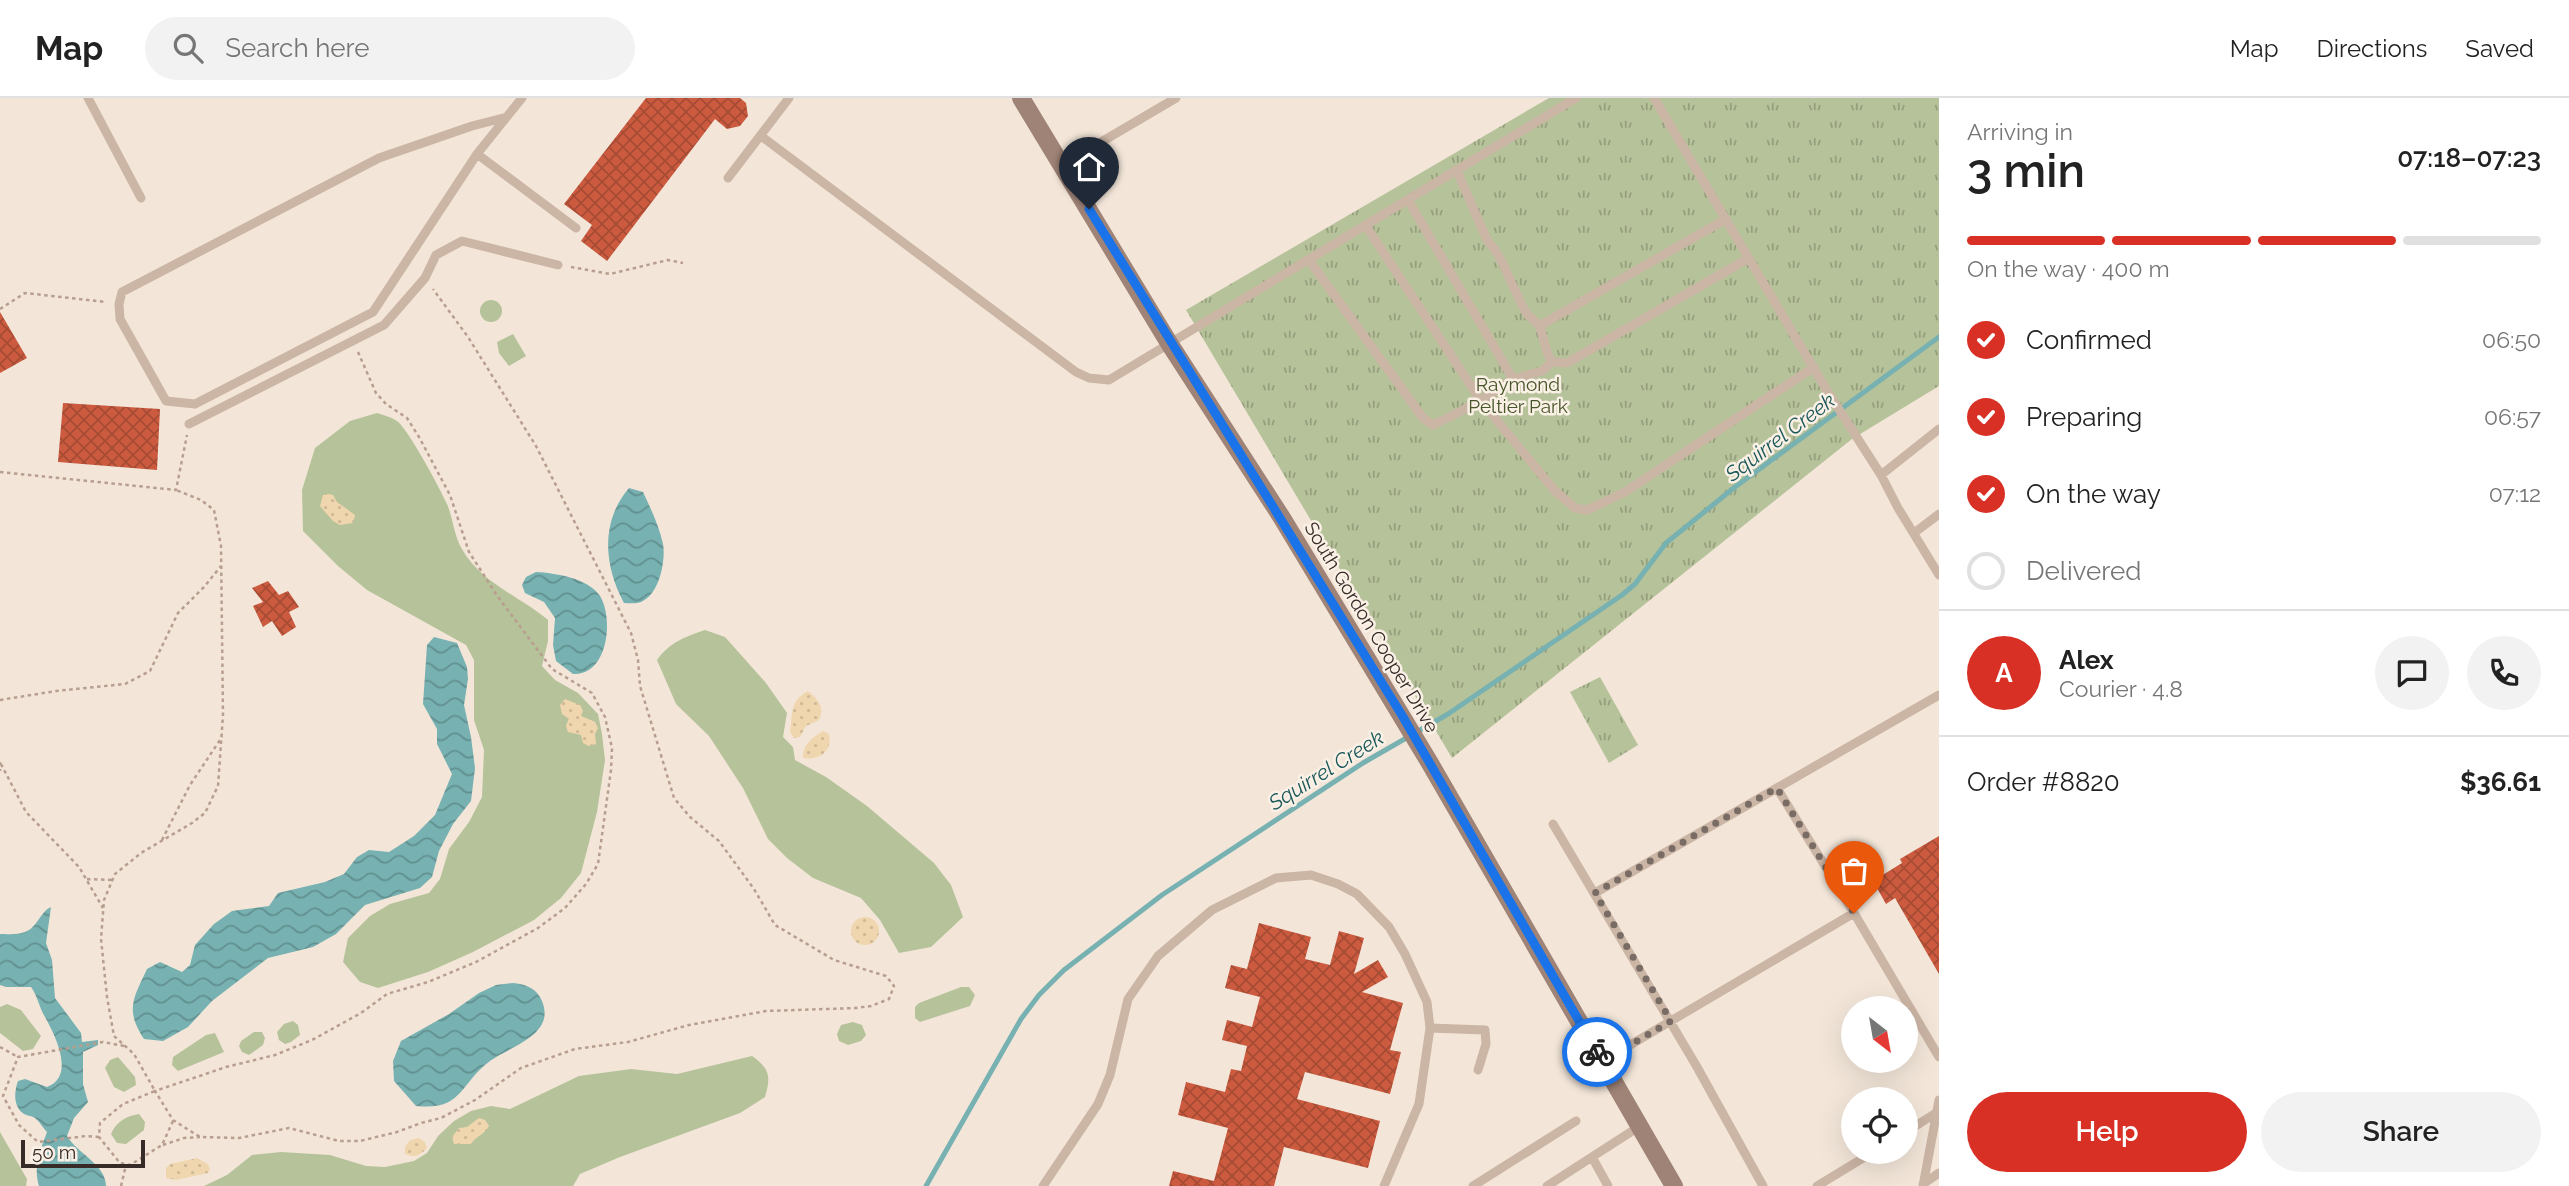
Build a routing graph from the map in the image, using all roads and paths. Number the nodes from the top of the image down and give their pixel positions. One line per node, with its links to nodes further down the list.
1 (88, 98): 14 (lane)
2 (522, 98): 8 (lane)
3 (789, 98): 9 (lane)
4 (1021, 98): 11 (main road, South Gordon Cooper Drive)
5 (1176, 98): 11 (lane)
6 (1576, 98): 12 (lane)
7 (1654, 98): 16 (lane)
8 (507, 117): 10 (lane); 24 (lane)
9 (761, 135): 13 (lane); 28 (lane)
10 (477, 153): 18 (lane); 24 (lane)
11 (1062, 165): 28 (main road, South Gordon Cooper Drive)
12 (1457, 171): 15 (lane); 26 (lane)
13 (729, 178)
14 (141, 198)
15 (1408, 200): 17 (lane); 31 (lane)
16 (1726, 219): 19 (lane); 26 (lane)
17 (1366, 226): 20 (lane); 32 (lane)
18 (576, 228)
19 (1749, 258): 29 (lane); 30 (lane)
20 (1309, 260): 28 (lane); 32 (lane)
21 (682, 263): 22 (path)
22 (558, 265): 23 (lane)
23 (425, 278): 27 (lane); 71 (path)
24 (119, 304): 25 (path)
25 (0, 309)
26 (1539, 326): 29 (lane)
27 (353, 342): 33 (lane); 63 (path)
28 (1170, 344): 61 (main road, South Gordon Cooper Drive)
29 (1552, 362): 31 (lane)
30 (1814, 367): 32 (lane); 36 (lane)
31 (1513, 379): 32 (lane)
32 (1481, 401)
33 (189, 424): 37 (path)
34 (1939, 429): 36 (lane)
35 (0, 472): 37 (path)
36 (1881, 475): 39 (lane)
37 (176, 490): 40 (path)
38 (1939, 514): 39 (lane)
39 (1914, 533): 41 (lane)
40 (221, 566): 43 (path); 44 (path)
41 (1938, 571)
42 (1939, 695): 47 (lane)
43 (0, 700)
44 (222, 737): 49 (path); 49 (path)
45 (0, 763): 46 (path); 50 (path)
46 (0, 771)
47 (1777, 788): 52 (lane); 54 (lane)
48 (1553, 824): 52 (lane)
49 (161, 841): 51 (path)
50 (87, 879): 51 (path); 53 (path)
51 (112, 880): 53 (path)
52 (1595, 893): 55 (lane)
53 (103, 908): 57 (path)
54 (1854, 913): 55 (lane); 59 (lane)
55 (1671, 1021): 61 (lane); 85 (lane)
56 (1430, 1028): 62 (lane); 79 (lane); 80 (lane)
57 (125, 1046): 60 (path); 63 (path)
58 (0, 1047): 60 (path)
59 (1939, 1057)
60 (18, 1058): 70 (path)
61 (1603, 1061): 69 (main road, South Gordon Cooper Drive)
62 (1478, 1070)
63 (155, 1091): 66 (path); 70 (path)
64 (1939, 1100): 65 (lane)
65 (1936, 1113): 68 (lane); 77 (lane)
66 (173, 1120): 71 (path); 72 (path)
67 (1576, 1121): 81 (lane)
68 (1918, 1124)
69 (1640, 1126): 73 (lane); 84 (main road, South Gordon Cooper Drive)
70 (99, 1137): 75 (path)
71 (200, 1137): 72 (path)
72 (162, 1145): 75 (path)
73 (1592, 1157): 82 (lane); 83 (lane)
74 (1853, 1164): 86 (lane)
75 (126, 1165): 78 (path)
76 (1939, 1173): 77 (lane)
77 (1922, 1185)
78 (121, 1186)
79 (1043, 1186)
80 (1384, 1186)
81 (1473, 1186)
82 (1547, 1186)
83 (1608, 1186)
84 (1674, 1186)
85 (1763, 1186)
86 (1817, 1186)

